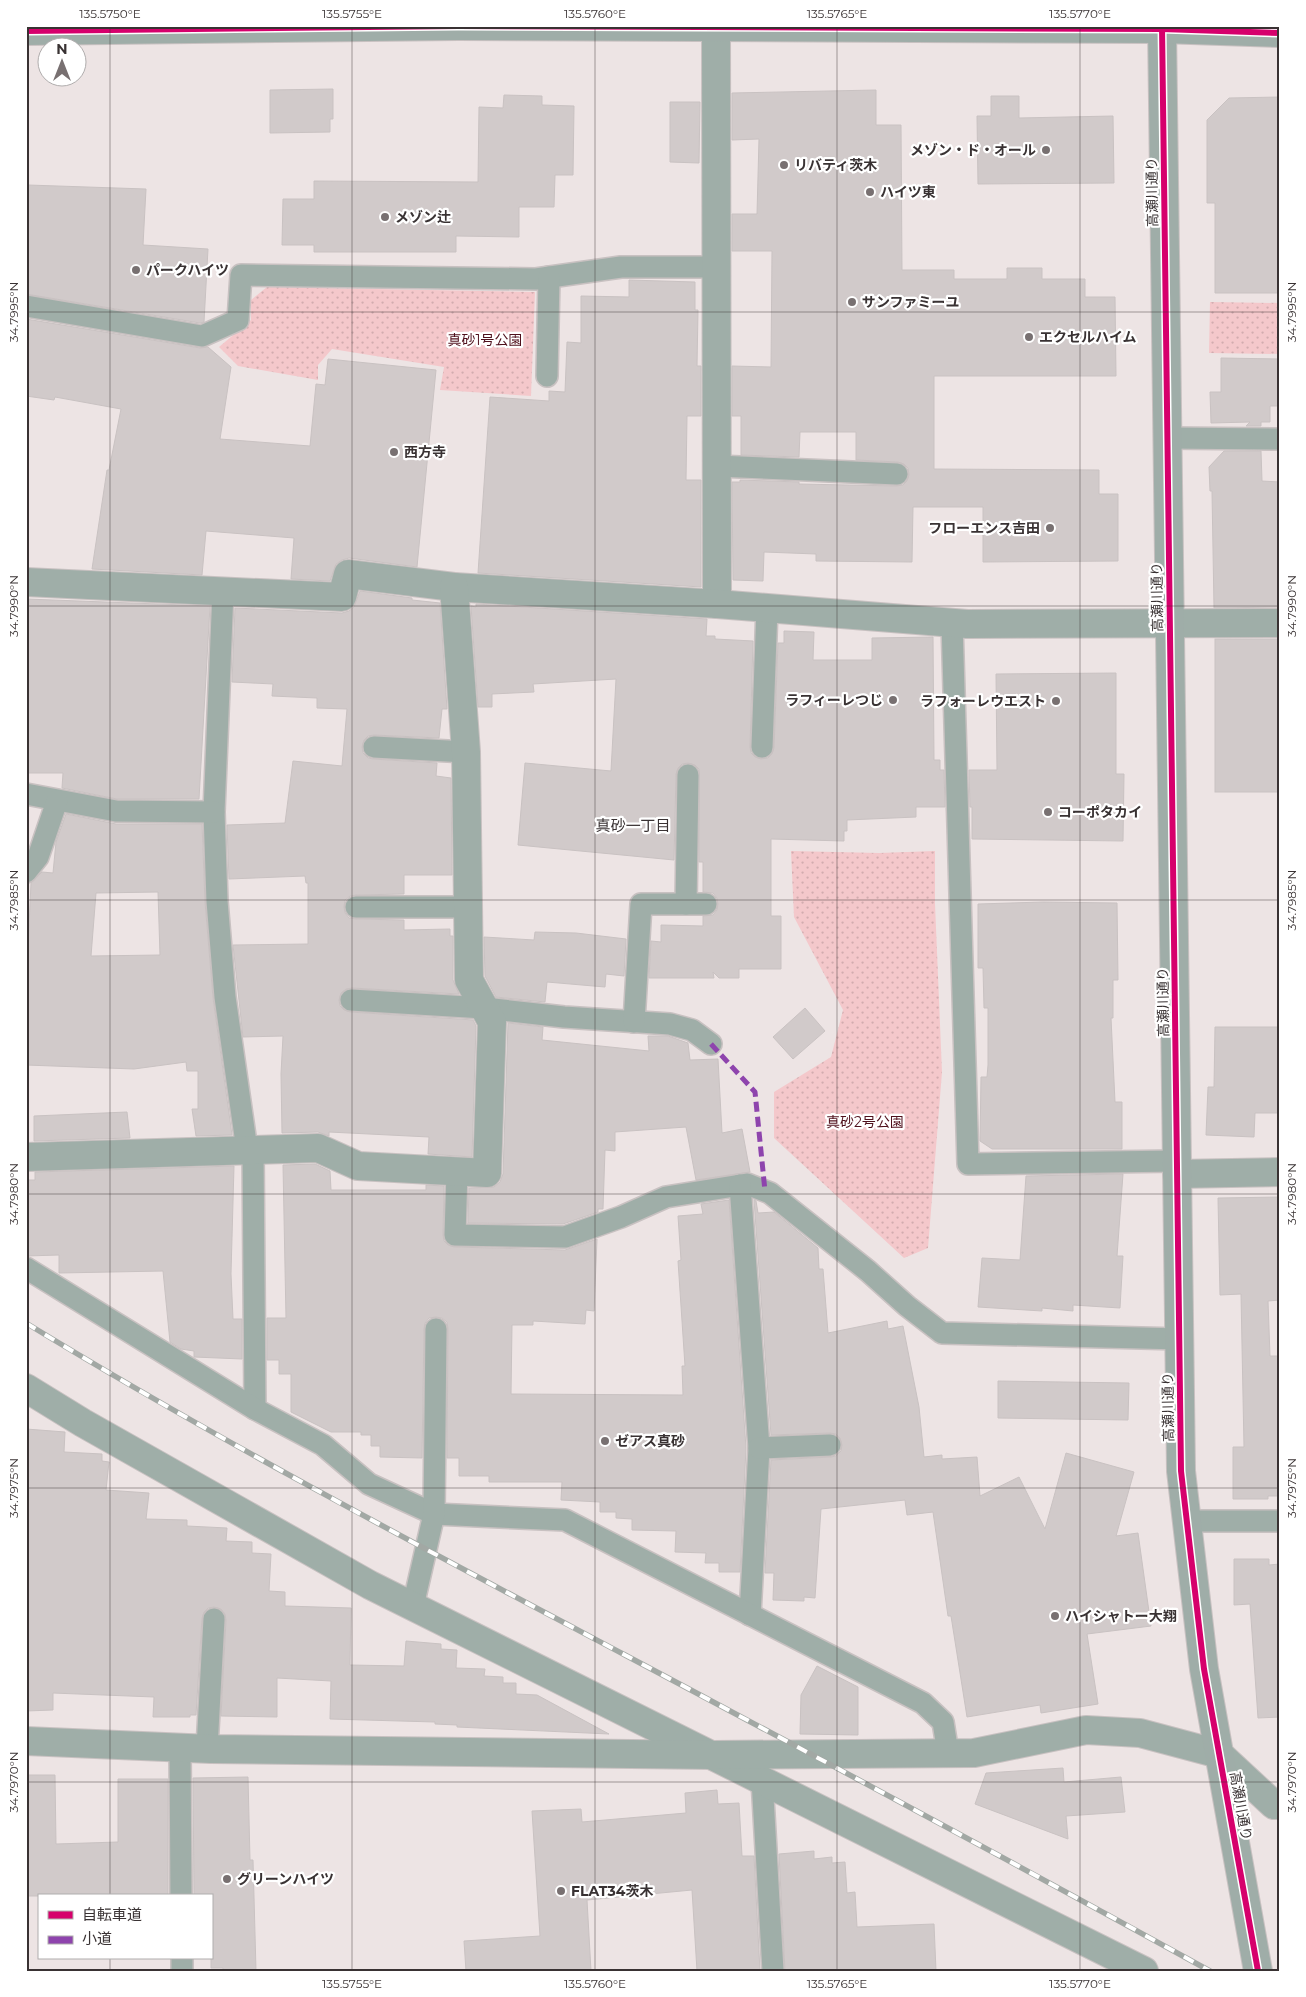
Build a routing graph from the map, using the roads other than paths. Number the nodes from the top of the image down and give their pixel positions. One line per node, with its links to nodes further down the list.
1 (458, 26): 2 (street); 3 (street)
2 (716, 27): 4 (street); 7 (street)
3 (114, 28): 5 (street)
4 (1162, 28): 6 (street); 11 (street, 高瀬川通り)
5 (26, 31)
6 (1280, 33)
7 (716, 268): 8 (lane); 13 (street)
8 (549, 278): 9 (lane); 10 (lane)
9 (26, 306)
10 (547, 376)
11 (1168, 438): 12 (lane); 20 (street, 高瀬川通り)
12 (1280, 439)
13 (717, 466): 14 (lane); 18 (street)
14 (897, 474)
15 (26, 582): 17 (street)
16 (454, 587): 17 (street); 18 (street); 25 (street)
17 (223, 591): 29 (lane)
18 (718, 604): 19 (street)
19 (767, 608): 21 (street); 24 (lane)
20 (1170, 622): 21 (street); 22 (street); 39 (street, 高瀬川通り)
21 (952, 623): 39 (lane)
22 (1280, 623)
23 (374, 747): 25 (lane)
24 (762, 747)
25 (466, 752): 32 (street)
26 (688, 775): 35 (lane)
27 (26, 794): 28 (lane)
28 (57, 801): 29 (lane); 30 (lane)
29 (214, 812): 37 (lane)
30 (26, 872)
31 (356, 907): 32 (lane)
32 (468, 907): 34 (street)
33 (351, 1000): 34 (lane)
34 (484, 1008): 35 (lane); 40 (street)
35 (634, 1022): 36 (lane)
36 (711, 1044)
37 (250, 1150): 38 (street); 40 (street); 47 (lane)
38 (26, 1157)
39 (1177, 1168): 41 (street); 45 (street, 高瀬川通り)
40 (458, 1172): 42 (lane)
41 (1280, 1172)
42 (740, 1185): 45 (lane); 49 (lane)
43 (26, 1268): 47 (lane)
44 (436, 1329): 50 (lane)
45 (1180, 1339): 51 (street, 高瀬川通り)
46 (26, 1388): 53 (street)
47 (255, 1409): 50 (lane)
48 (830, 1445): 49 (lane)
49 (759, 1448): 54 (lane)
50 (434, 1514): 53 (lane); 54 (lane)
51 (1187, 1521): 52 (lane); 60 (street, 高瀬川通り)
52 (1280, 1521)
53 (413, 1606): 61 (street)
54 (750, 1614): 59 (lane)
55 (214, 1619): 58 (lane)
56 (26, 1740): 57 (street)
57 (180, 1747): 58 (street); 64 (lane)
58 (207, 1748): 61 (street)
59 (948, 1753): 60 (street); 61 (street)
60 (1219, 1754): 63 (street); 67 (street, 高瀬川通り)
61 (713, 1755): 62 (street)
62 (762, 1780): 65 (lane); 66 (street)
63 (1280, 1805)
64 (181, 1894)
65 (773, 1971)
66 (1144, 1971)
67 (1258, 1971)

